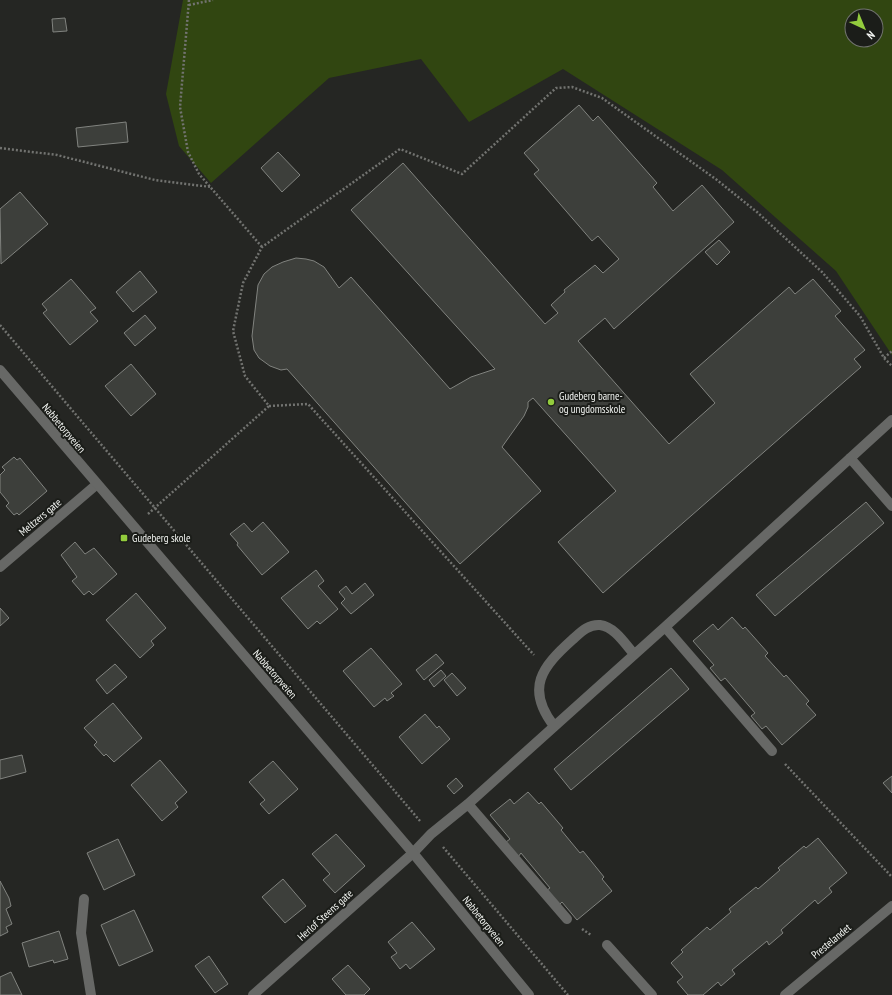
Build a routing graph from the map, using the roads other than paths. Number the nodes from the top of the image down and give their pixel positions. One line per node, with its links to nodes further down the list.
1 (0, 370): 4 (street, Nabbetorpveien)
2 (892, 420): 3 (street, Herlof Steens gate)
3 (850, 458): 5 (street); 7 (street, Herlof Steens gate)
4 (96, 485): 6 (street, Meltzers gate); 12 (street, Nabbetorpveien)
5 (892, 506)
6 (0, 567)
7 (665, 627): 8 (street, Herlof Steens gate); 10 (street)
8 (634, 654): 9 (street, Herlof Steens gate); 9 (street)
9 (554, 726): 11 (street, Herlof Steens gate)
10 (772, 751)
11 (468, 804): 12 (street, Herlof Steens gate); 15 (street)
12 (412, 853): 18 (street, Herlof Steens gate); 19 (street, Nabbetorpveien)
13 (84, 899): 17 (street)
14 (892, 906): 21 (street, Prestelandet)
15 (567, 919)
16 (607, 945): 20 (street)
17 (91, 995)
18 (253, 995)
19 (529, 995)
20 (652, 995)
21 (785, 995)

